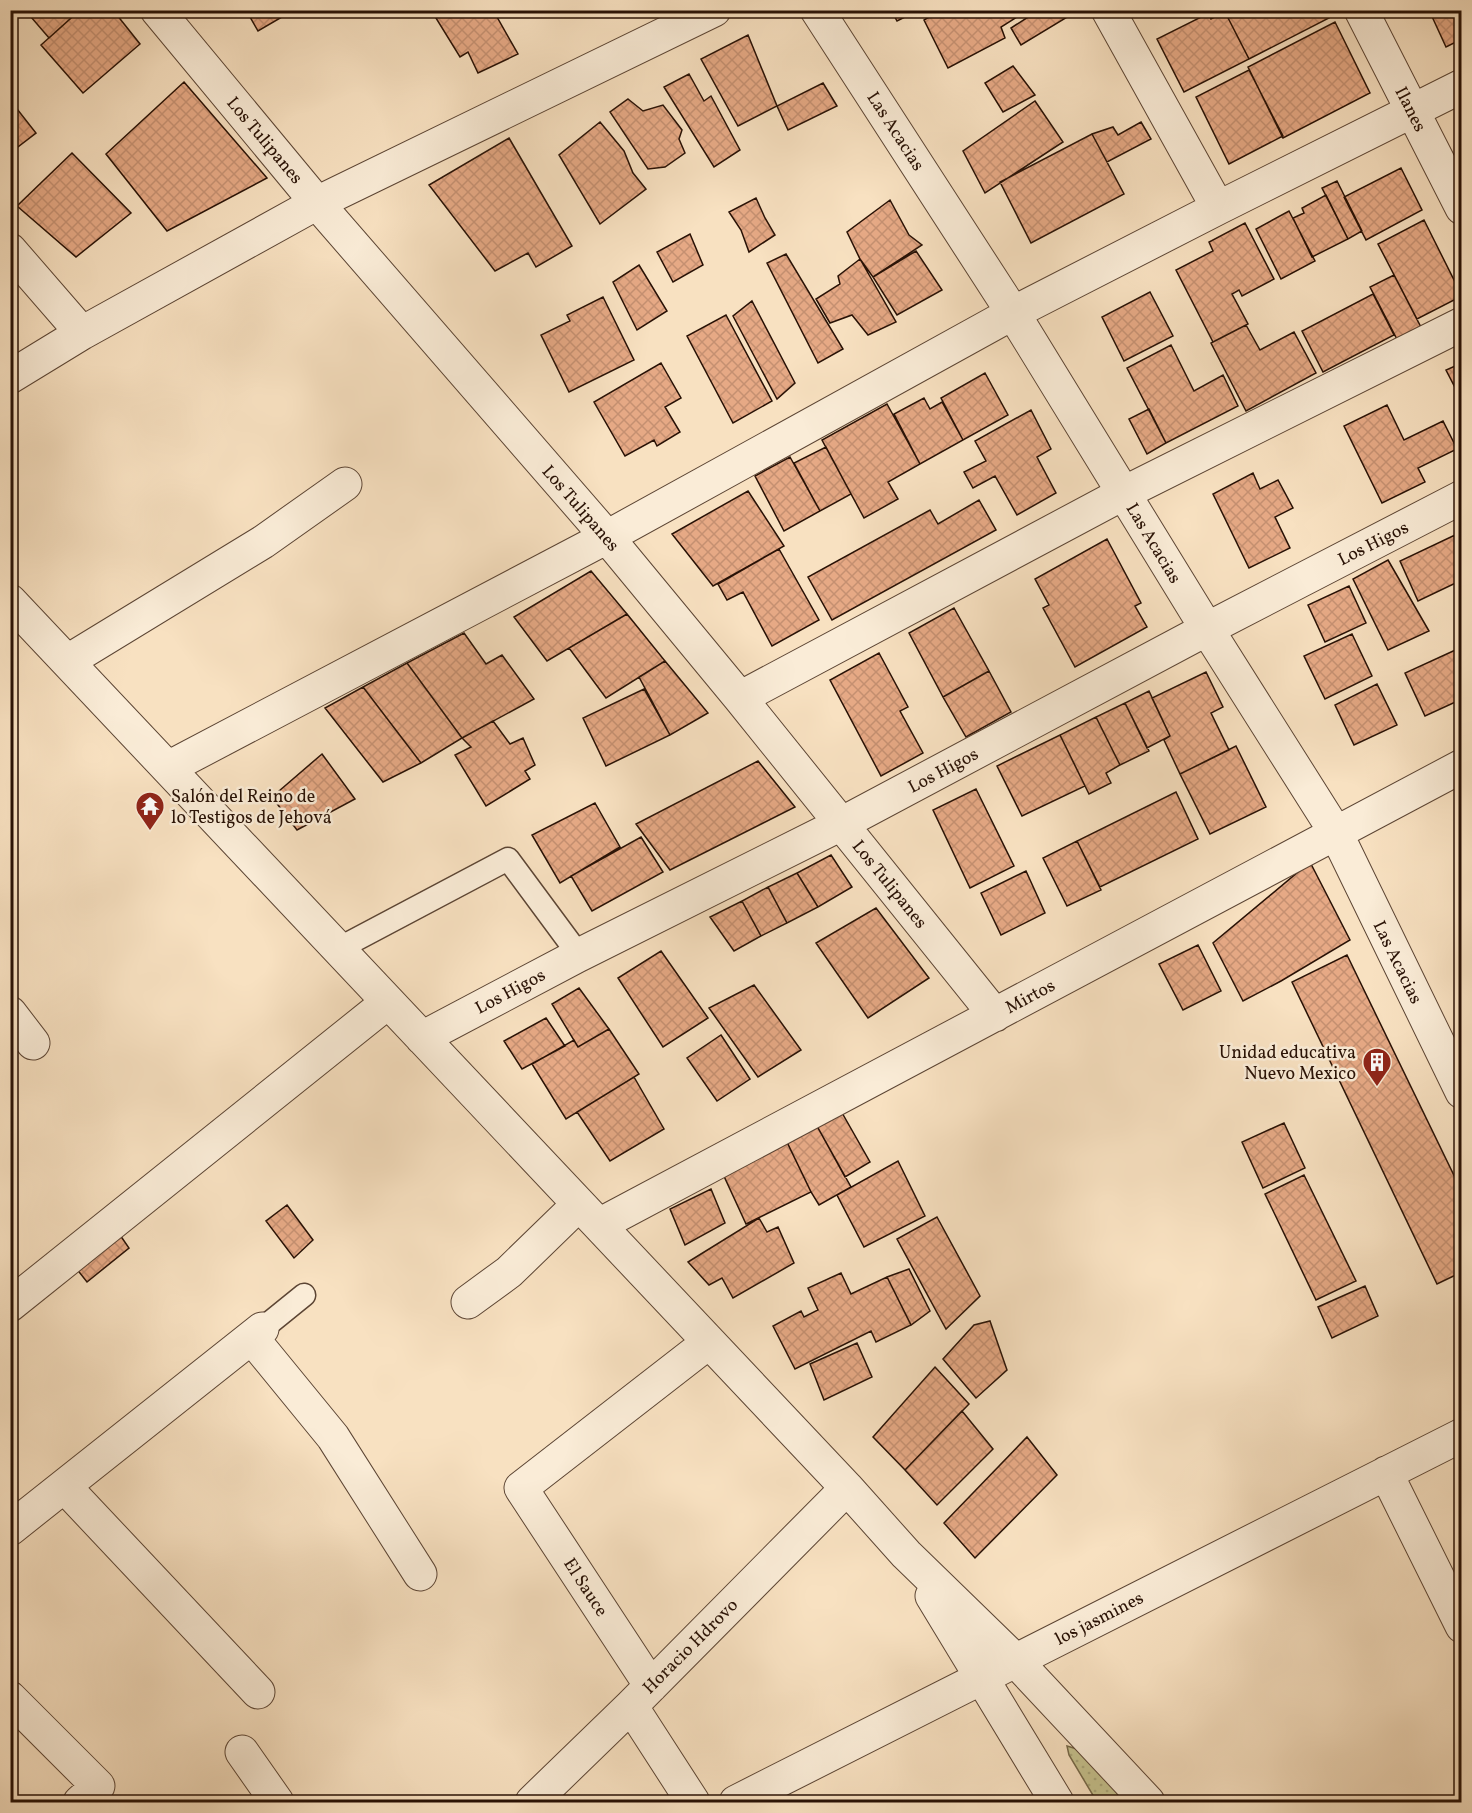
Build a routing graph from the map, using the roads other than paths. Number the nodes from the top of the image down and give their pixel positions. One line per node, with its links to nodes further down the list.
1 (157, 10): 8 (street, Los Tulipanes)
2 (714, 10): 8 (street)
3 (818, 10): 12 (street, Las Acacias)
4 (1107, 10): 9 (street)
5 (1360, 10): 7 (street, Ilanes)
6 (1461, 86): 7 (street)
7 (1411, 110): 9 (street); 10 (street, Ilanes)
8 (317, 202): 14 (street); 19 (street, Los Tulipanes)
9 (1218, 208): 12 (street)
10 (1461, 208)
11 (10, 250): 14 (street)
12 (1013, 313): 17 (street, Las Acacias); 19 (street)
13 (1461, 324): 17 (street)
14 (82, 333): 15 (street)
15 (10, 377)
16 (345, 484): 22 (street)
17 (1124, 493): 21 (street, Las Acacias); 23 (street)
18 (1461, 497): 21 (street, Los Higos)
19 (607, 537): 23 (street, Los Tulipanes); 25 (street)
20 (10, 601): 22 (street)
21 (1207, 629): 26 (street, Los Higos); 27 (street, Las Acacias)
22 (68, 661): 25 (street)
23 (740, 698): 26 (street, Los Tulipanes)
24 (1461, 766): 27 (street, Mirtos)
25 (168, 768): 28 (street)
26 (842, 824): 29 (street, Los Higos); 32 (street, Los Tulipanes)
27 (1336, 833): 32 (street, Mirtos); 35 (street, Las Acacias)
28 (338, 949): 29 (lane); 30 (street)
29 (579, 955): 33 (street, Los Higos)
30 (388, 1002): 33 (street); 39 (street)
31 (10, 1013): 34 (street)
32 (995, 1015): 36 (street, Mirtos)
33 (422, 1038): 36 (street)
34 (33, 1042)
35 (1461, 1092)
36 (589, 1215): 38 (street, Mirtos); 41 (street)
37 (304, 1294): 40 (lane)
38 (468, 1302)
39 (10, 1305)
40 (257, 1333): 44 (street); 48 (street)
41 (709, 1342): 45 (street); 53 (street, El Sauce)
42 (1461, 1435): 43 (street, los jasmines)
43 (1386, 1473): 49 (street); 50 (street, los jasmines)
44 (65, 1486): 46 (street); 52 (street)
45 (847, 1488): 47 (street); 53 (street, Horacio Hdrovo)
46 (10, 1529)
47 (906, 1554): 50 (street); 51 (street)
48 (420, 1574)
49 (1461, 1626)
50 (1016, 1660): 51 (street, los jasmines); 62 (street)
51 (983, 1678): 60 (street, los jasmines); 61 (street)
52 (258, 1692)
53 (641, 1696): 58 (street, Horacio Hdrovo); 59 (street, El Sauce)
54 (10, 1698): 56 (street)
55 (242, 1752): 57 (street)
56 (80, 1803)
57 (277, 1803)
58 (532, 1803)
59 (693, 1803)
60 (736, 1803)
61 (1057, 1803)
62 (1148, 1803)

